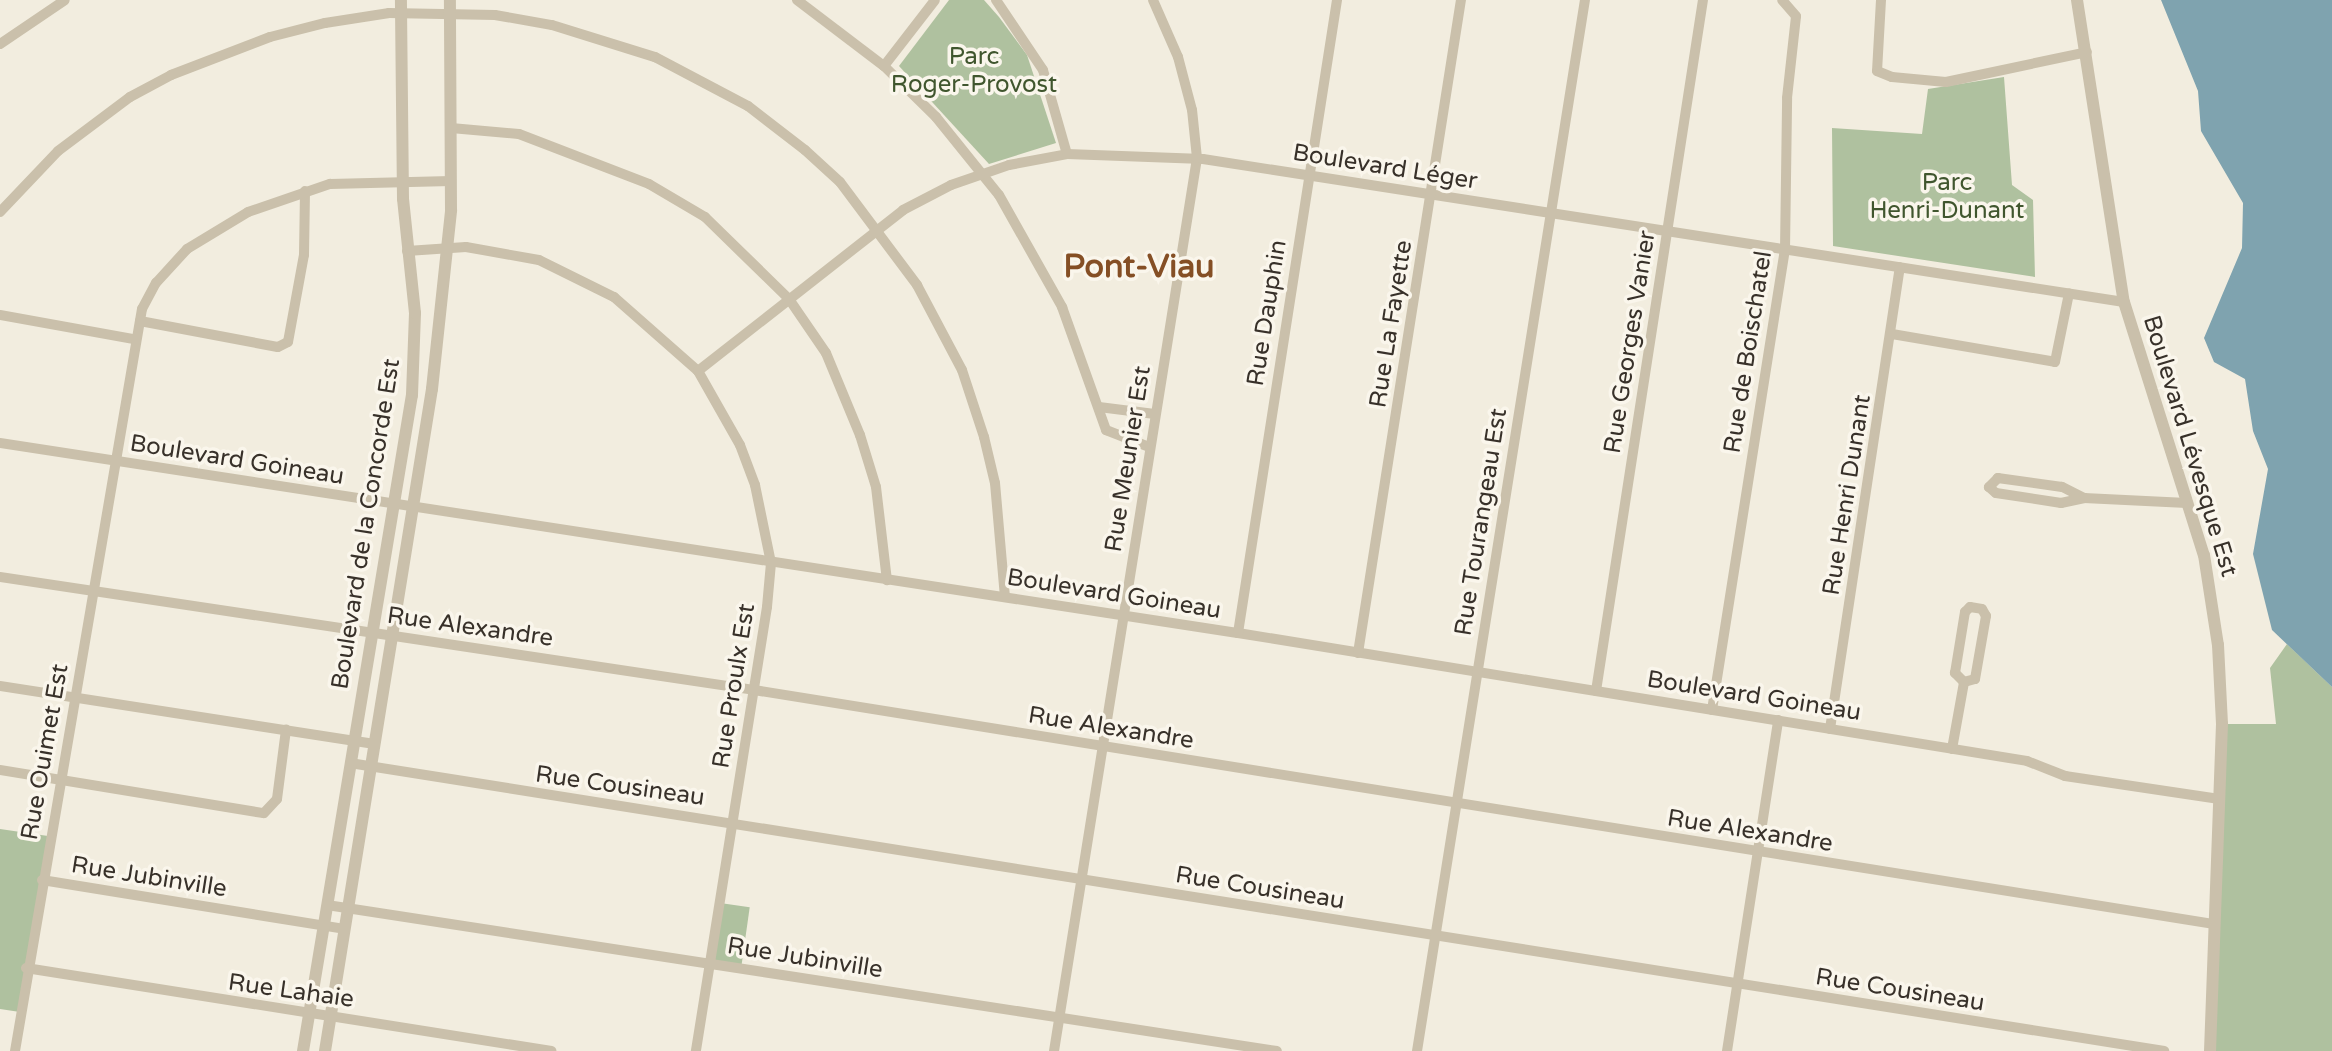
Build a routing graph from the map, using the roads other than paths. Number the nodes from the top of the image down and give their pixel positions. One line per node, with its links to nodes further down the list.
1 (65, 0): 15 (street)
2 (935, 0): 17 (street)
3 (996, 0): 19 (street)
4 (1153, 0): 20 (street, Rue Meunier Est)
5 (1337, 0): 21 (street, Rue Dauphin)
6 (1461, 0): 26 (street, Rue La Fayette)
7 (1585, 0): 28 (street, Rue Tourangeau Est)
8 (1703, 0): 30 (street, Rue Georges Vanier)
9 (1784, 0): 32 (street, Rue de Boischatel)
10 (1881, 0): 16 (street)
11 (2077, 0): 16 (street, Boulevard Lévesque Est)
12 (804, 2): 17 (street)
13 (401, 6): 14 (street); 24 (street, Boulevard de la Concorde Est); 27 (street)
14 (450, 6): 18 (street, Boulevard de la Concorde Est); 29 (street)
15 (0, 44)
16 (2087, 52): 37 (street, Boulevard Lévesque Est)
17 (884, 66): 22 (street)
18 (451, 128): 23 (street, Boulevard de la Concorde Est); 36 (street)
19 (1067, 154): 20 (street, Boulevard Léger); 22 (street, Boulevard Léger)
20 (1197, 158): 21 (street, Boulevard Léger); 44 (street, Rue Meunier Est)
21 (1309, 174): 26 (street, Boulevard Léger); 59 (street, Rue Dauphin)
22 (982, 175): 29 (street, Boulevard Léger); 43 (street)
23 (451, 181): 24 (street, Rue Ouimet Est); 31 (street, Boulevard de la Concorde Est)
24 (402, 182): 25 (street, Rue Ouimet Est); 33 (street, Boulevard de la Concorde Est)
25 (305, 191): 39 (street, Rue Ouimet Est); 39 (street)
26 (1431, 196): 28 (street, Boulevard Léger); 61 (street, Rue La Fayette)
27 (0, 212)
28 (1550, 214): 30 (street, Boulevard Léger); 62 (street, Rue Tourangeau Est)
29 (877, 230): 36 (street, Boulevard Léger); 56 (street)
30 (1667, 232): 32 (street, Boulevard Léger); 66 (street, Rue Georges Vanier)
31 (447, 248): 33 (street, Rue Proulx Est); 42 (street, Rue Proulx Est); 51 (street, Boulevard de la Concorde Est)
32 (1785, 250): 34 (street, Boulevard Léger); 68 (street, Rue de Boischatel)
33 (407, 251): 50 (street, Boulevard de la Concorde Est)
34 (1900, 267): 35 (street, Boulevard Léger); 40 (street, Rue Henri Dunant)
35 (2069, 293): 37 (street, Boulevard Léger); 40 (street)
36 (789, 299): 42 (street, Boulevard Léger); 54 (street)
37 (2124, 302): 49 (street, Boulevard Lévesque Est)
38 (0, 315): 41 (street)
39 (140, 321): 41 (street, Rue Ouimet Est)
40 (1892, 334): 70 (street, Rue Henri Dunant)
41 (134, 339): 47 (street, Rue Ouimet Est)
42 (698, 371): 52 (street, Rue Proulx Est)
43 (1099, 407): 44 (street); 46 (street)
44 (1155, 414): 46 (street, Rue Meunier Est)
45 (0, 443): 47 (street, Boulevard Goineau)
46 (1149, 447): 57 (street, Rue Meunier Est)
47 (114, 461): 50 (street, Boulevard Goineau); 55 (street, Rue Ouimet Est)
48 (2084, 498): 48 (street); 49 (street)
49 (2187, 503): 80 (street, Boulevard Lévesque Est)
50 (394, 505): 51 (street, Boulevard Goineau); 58 (street, Boulevard de la Concorde Est)
51 (414, 508): 52 (street, Boulevard Goineau); 60 (street, Boulevard de la Concorde Est)
52 (771, 563): 54 (street, Boulevard Goineau); 65 (street, Rue Proulx Est)
53 (0, 577): 55 (street, Rue Alexandre)
54 (887, 580): 56 (street, Boulevard Goineau)
55 (94, 591): 58 (street, Rue Alexandre); 67 (street, Rue Ouimet Est)
56 (1005, 597): 57 (street, Boulevard Goineau)
57 (1123, 615): 59 (street, Boulevard Goineau); 74 (street, Rue Meunier Est)
58 (372, 633): 60 (street, Rue Alexandre); 72 (street, Boulevard de la Concorde Est)
59 (1238, 633): 61 (street, Boulevard Goineau)
60 (393, 635): 65 (street, Rue Alexandre); 73 (street, Boulevard de la Concorde Est)
61 (1358, 653): 62 (street, Boulevard Goineau)
62 (1477, 672): 66 (street, Boulevard Goineau); 81 (street, Rue Tourangeau Est)
63 (1964, 682): 63 (street); 75 (street)
64 (0, 686): 67 (street)
65 (754, 690): 74 (street, Rue Alexandre); 82 (street, Rue Proulx Est)
66 (1596, 691): 68 (street, Boulevard Goineau)
67 (77, 698): 71 (street); 79 (street, Rue Ouimet Est)
68 (1712, 710): 69 (street, Boulevard Goineau)
69 (1778, 720): 70 (street, Boulevard Goineau); 83 (street)
70 (1830, 729): 75 (street, Boulevard Goineau)
71 (286, 730): 72 (street); 79 (street)
72 (354, 740): 73 (street); 76 (street, Boulevard de la Concorde Est)
73 (375, 744): 77 (street, Boulevard de la Concorde Est)
74 (1102, 747): 81 (street, Rue Alexandre); 84 (street, Rue Meunier Est)
75 (1952, 749): 80 (street, Boulevard Goineau)
76 (350, 763): 77 (street, Rue Cousineau); 86 (street, Boulevard de la Concorde Est)
77 (371, 766): 82 (street, Rue Cousineau); 87 (street, Boulevard de la Concorde Est)
78 (0, 770): 79 (street)
79 (62, 781): 85 (street, Rue Ouimet Est)
80 (2219, 799): 88 (street, Boulevard Lévesque Est)
81 (1456, 805): 83 (street, Rue Alexandre); 91 (street, Rue Tourangeau Est)
82 (733, 822): 84 (street, Rue Cousineau); 92 (street, Rue Proulx Est)
83 (1757, 852): 88 (street, Rue Alexandre); 94 (street)
84 (1081, 879): 91 (street, Rue Cousineau); 97 (street, Rue Meunier Est)
85 (42, 880): 89 (street, Rue Jubinville); 93 (street, Rue Ouimet Est)
86 (327, 905): 87 (street, Rue Jubinville); 89 (street, Boulevard de la Concorde Est)
87 (348, 908): 90 (street, Boulevard de la Concorde Est); 92 (street, Rue Jubinville)
88 (2214, 924): 108 (street, Boulevard Lévesque Est)
89 (324, 926): 90 (street, Rue Jubinville); 95 (street, Boulevard de la Concorde Est)
90 (344, 929): 96 (street, Boulevard de la Concorde Est)
91 (1435, 937): 94 (street, Rue Cousineau); 105 (street, Rue Tourangeau Est)
92 (709, 963): 97 (street, Rue Jubinville); 102 (street, Rue Proulx Est)
93 (26, 968): 95 (street, Rue Lahaie); 98 (street, Rue Ouimet Est)
94 (1737, 984): 106 (street); 107 (street, Rue Cousineau)
95 (309, 1015): 96 (street, Rue Lahaie); 99 (street, Boulevard de la Concorde Est)
96 (330, 1017): 100 (street, Boulevard de la Concorde Est); 101 (street, Rue Lahaie)
97 (1059, 1018): 103 (street, Rue Meunier Est); 104 (street, Rue Jubinville)
98 (15, 1051)
99 (303, 1051)
100 (325, 1051)
101 (551, 1051)
102 (696, 1051)
103 (1054, 1051)
104 (1277, 1051)
105 (1417, 1051)
106 (1727, 1051)
107 (2164, 1051)
108 (2210, 1051)

